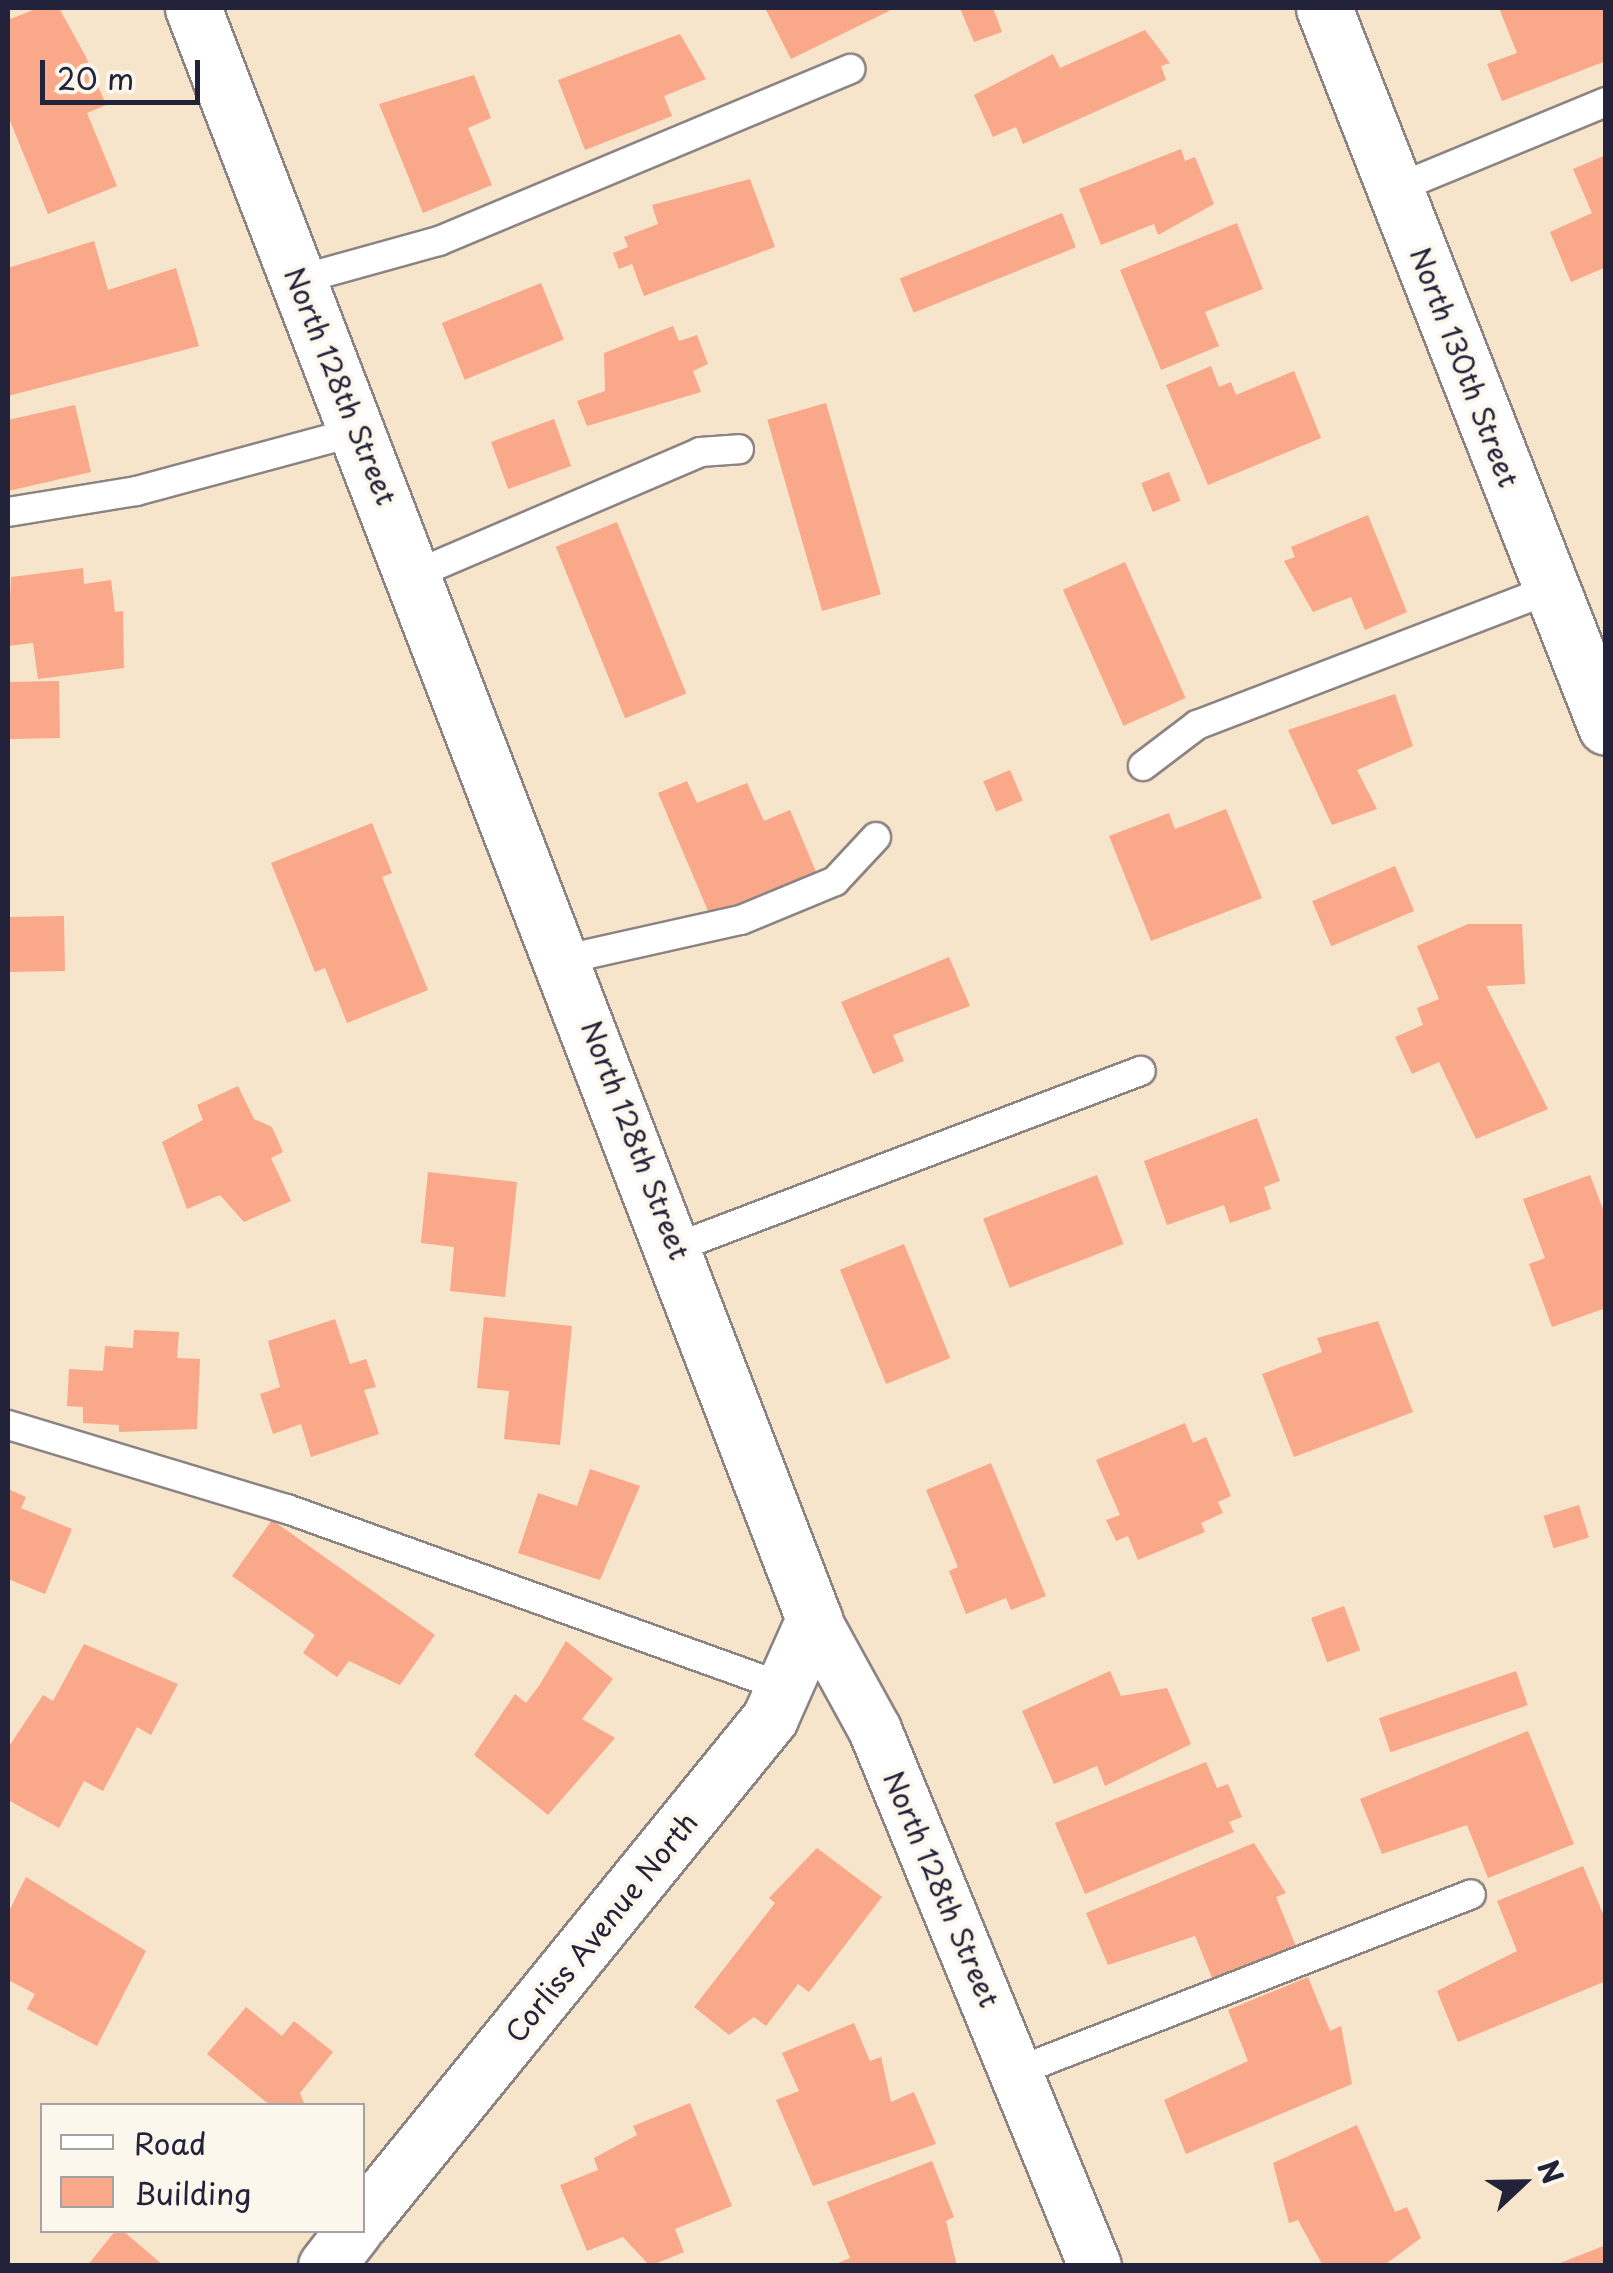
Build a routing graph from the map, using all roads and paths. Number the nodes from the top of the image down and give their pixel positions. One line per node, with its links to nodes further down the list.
1 (193, 8): 6 (street, North 128th Street)
2 (1324, 8): 5 (street, North 130th Street)
3 (850, 69): 6 (lane)
4 (1606, 102): 5 (lane)
5 (1395, 188): 11 (street, North 130th Street)
6 (298, 280): 7 (street, North 128th Street)
7 (359, 431): 9 (lane); 10 (street, North 128th Street)
8 (739, 449): 10 (lane)
9 (8, 512)
10 (416, 574): 15 (street, North 128th Street)
11 (1551, 589): 12 (street, North 130th Street); 13 (lane)
12 (1606, 726)
13 (1143, 766)
14 (876, 836): 15 (lane)
15 (566, 959): 17 (street, North 128th Street)
16 (1141, 1071): 17 (lane)
17 (678, 1247): 19 (street, North 128th Street)
18 (8, 1424): 20 (lane)
19 (814, 1619): 20 (street, Corliss Avenue North); 22 (street, North 128th Street)
20 (789, 1689): 23 (street, Corliss Avenue North)
21 (1471, 1894): 22 (lane)
22 (1018, 2071): 26 (street, North 128th Street)
23 (365, 2216)
24 (352, 2233): 25 (street)
25 (326, 2266)
26 (1095, 2266)

